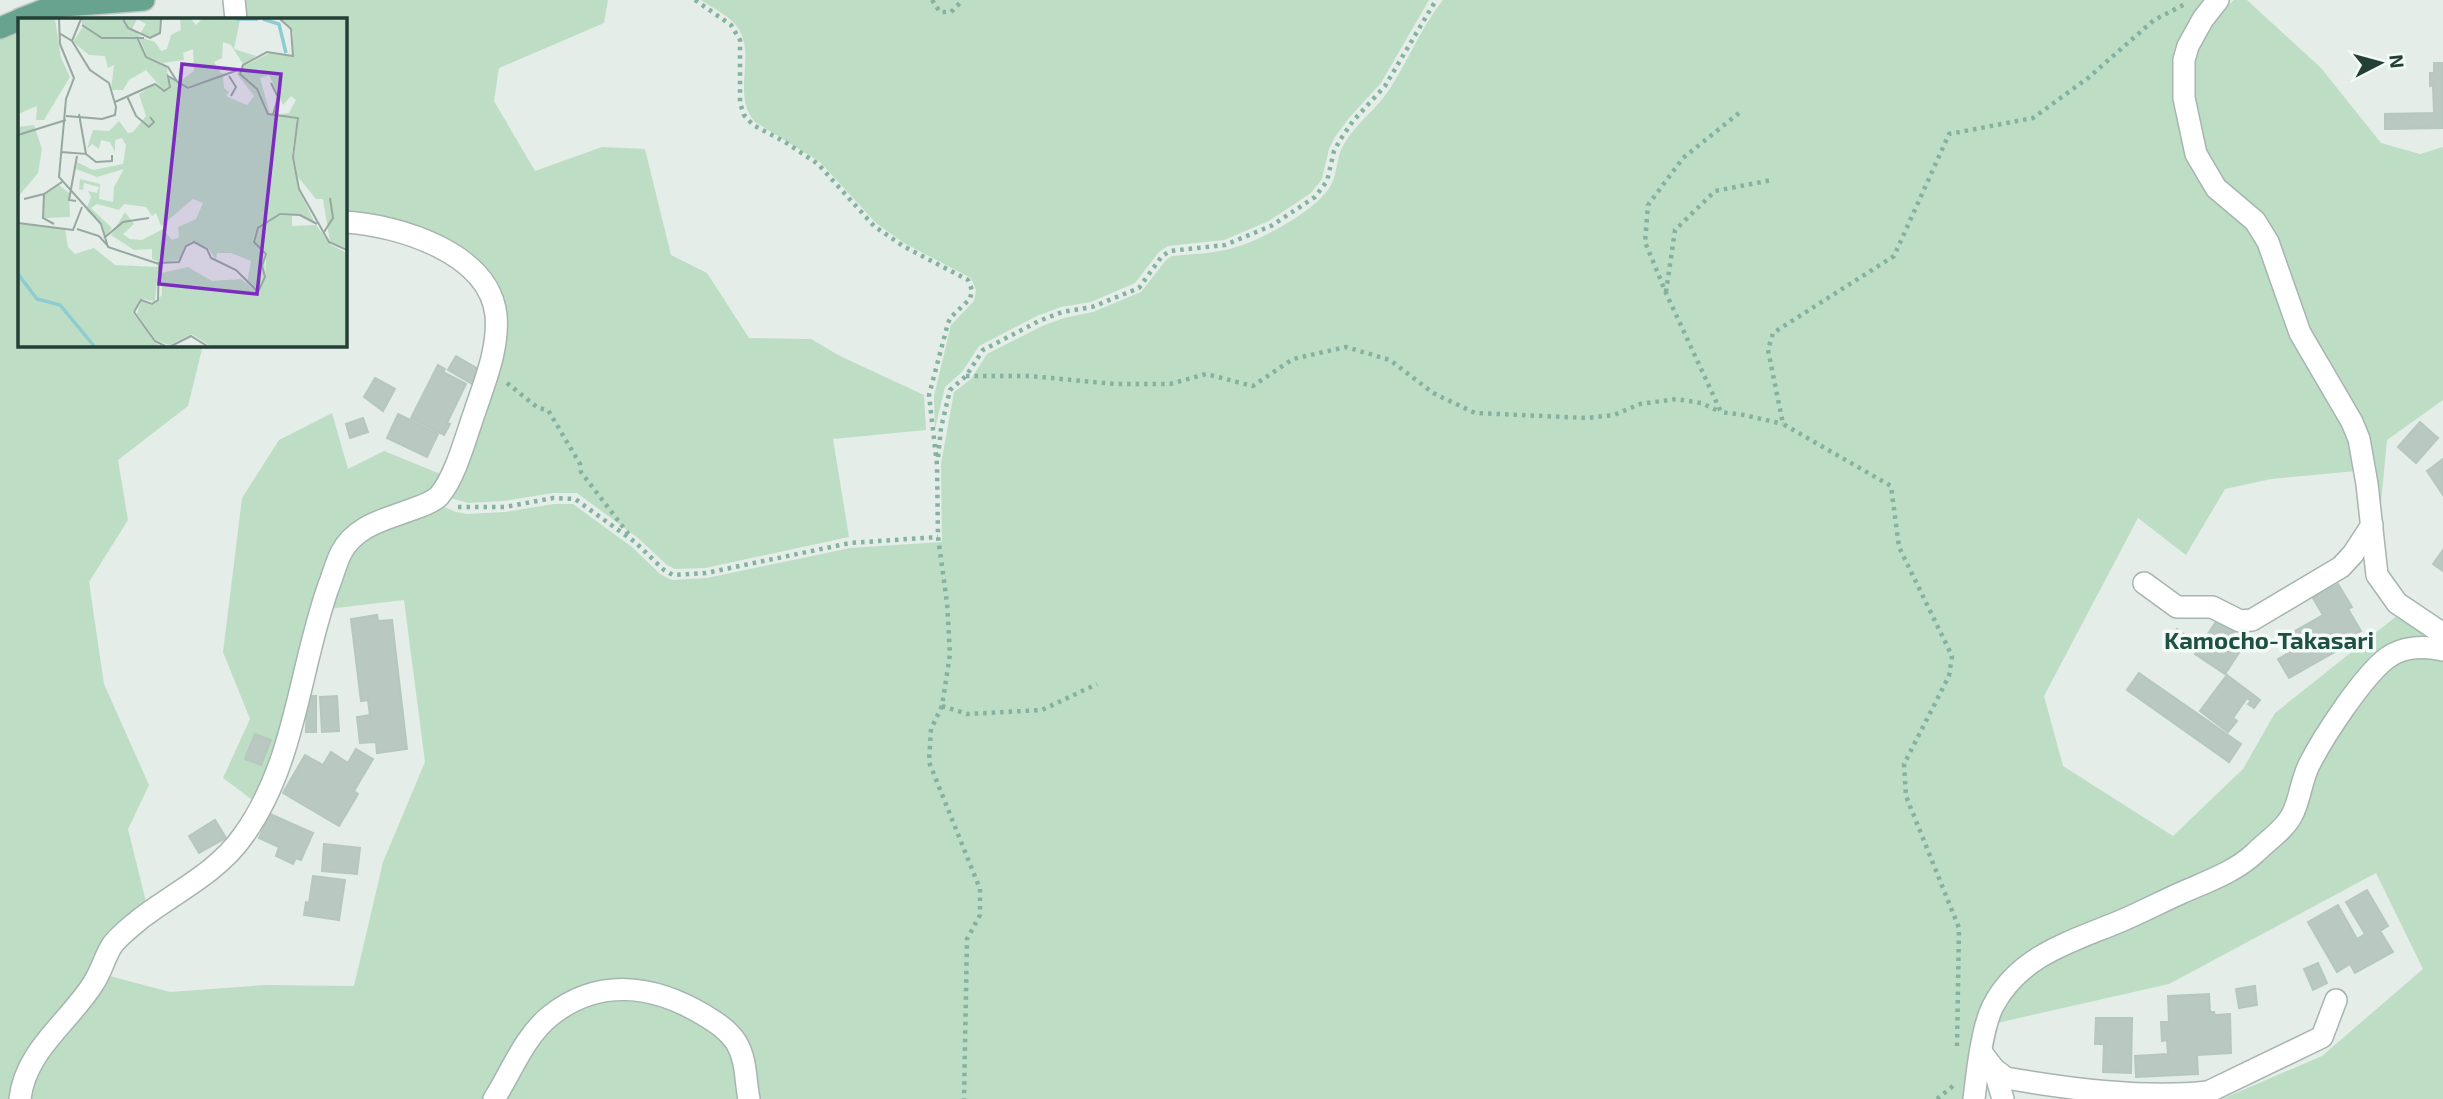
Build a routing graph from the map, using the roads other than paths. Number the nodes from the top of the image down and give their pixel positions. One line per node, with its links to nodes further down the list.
1 (144, 0): 4 (main road)
2 (234, 0): 5 (street)
3 (2218, 0): 9 (street)
4 (25, 18)
5 (236, 18)
6 (18, 21): 7 (main road)
7 (0, 28)
8 (346, 222): 17 (street)
9 (2372, 525): 10 (street); 11 (street)
10 (2144, 583)
11 (2443, 634)
12 (2443, 650): 14 (street)
13 (2336, 1000): 15 (street)
14 (1980, 1052): 15 (street); 16 (street)
15 (1994, 1069): 20 (street)
16 (1968, 1095)
17 (20, 1099)
18 (494, 1099): 19 (street)
19 (750, 1099)
20 (2003, 1099)

